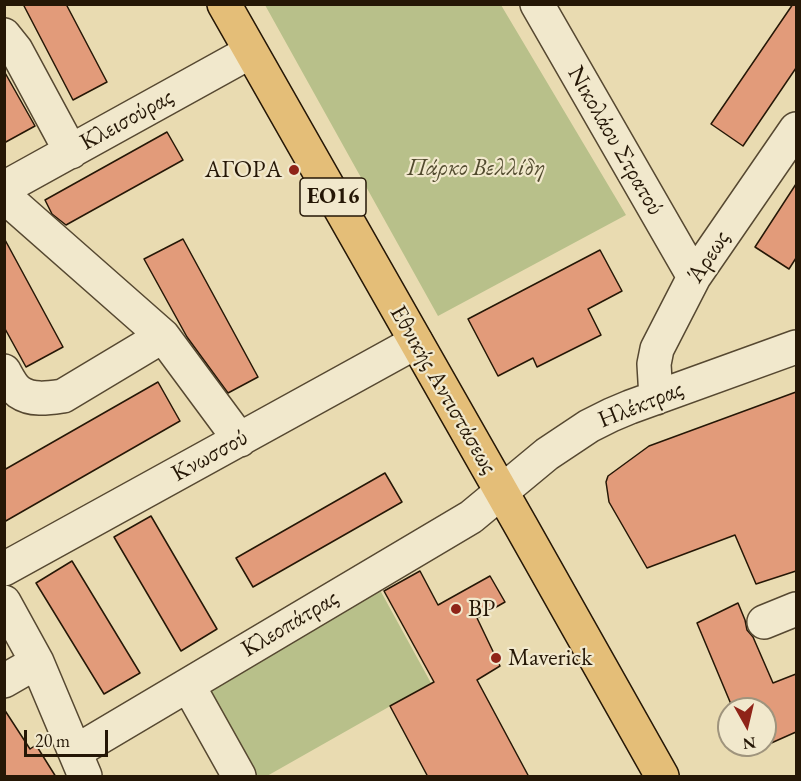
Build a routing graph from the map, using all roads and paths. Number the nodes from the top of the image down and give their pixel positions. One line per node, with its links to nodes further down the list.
1 (224, 4): 4 (main road, Εθνικής Αντιστάσεως / ΕΟ16)
2 (537, 4): 9 (street, Νικολάου Στρατού)
3 (4, 35): 6 (street)
4 (250, 52): 6 (street, Κλεισούρας); 11 (main road, Εθνικής Αντιστάσεως / ΕΟ16)
5 (796, 129): 9 (street, Άρεως)
6 (71, 152): 7 (street, Κλεισούρας)
7 (4, 188)
8 (4, 196): 10 (street)
9 (694, 277): 14 (street, Άρεως)
10 (163, 336): 13 (street); 15 (street)
11 (416, 342): 15 (street, Κνωσσού); 16 (main road, Εθνικής Αντιστάσεως / ΕΟ16)
12 (796, 347): 14 (street, Ηλέκτρας)
13 (4, 371)
14 (656, 398): 16 (street, Ηλέκτρας)
15 (240, 440): 17 (street, Κνωσσού)
16 (501, 491): 23 (street, Κλεοπάτρας); 26 (main road, Εθνικής Αντιστάσεως / ΕΟ16)
17 (4, 569)
18 (4, 602): 21 (street)
19 (796, 609): 20 (street)
20 (764, 622)
21 (37, 662): 22 (street); 24 (street)
22 (4, 681)
23 (188, 685): 24 (street, Κλεοπάτρας); 25 (street)
24 (80, 764)
25 (239, 777)
26 (662, 777)

